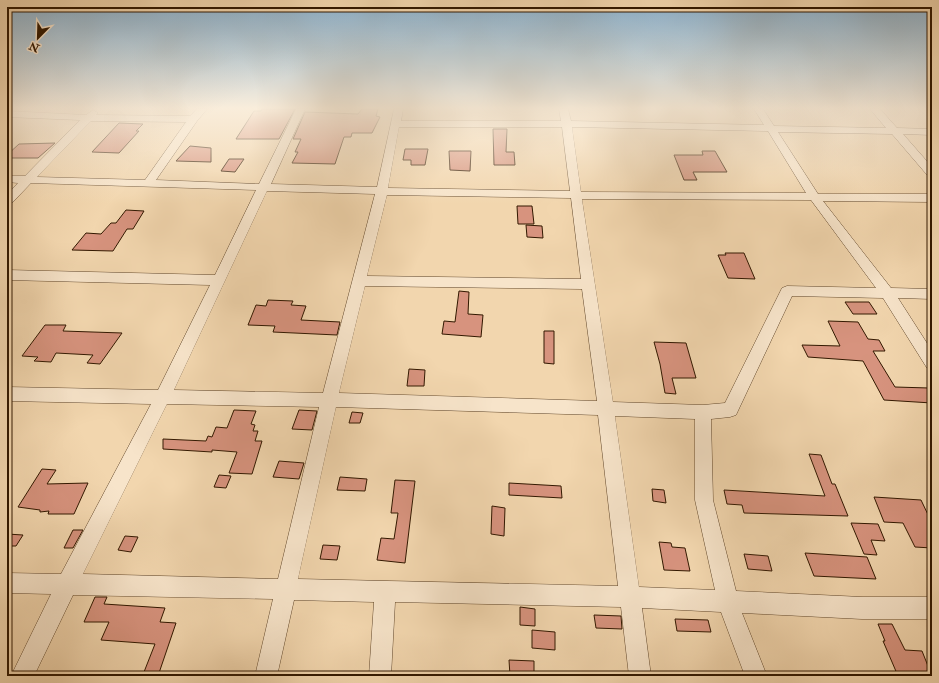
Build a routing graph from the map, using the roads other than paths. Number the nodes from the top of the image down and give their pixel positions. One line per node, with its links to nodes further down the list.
1 (67, 141): 10 (street)
2 (178, 141): 11 (street)
3 (285, 141): 12 (street)
4 (392, 141): 13 (street)
5 (568, 141): 14 (street)
6 (778, 141): 15 (street)
7 (903, 141): 8 (street)
8 (932, 174)
9 (7, 178): 10 (street)
10 (29, 179): 11 (street); 17 (street)
11 (148, 184): 12 (street)
12 (264, 187): 13 (street); 19 (street)
13 (382, 191): 14 (street); 20 (street)
14 (575, 195): 15 (street); 21 (street)
15 (815, 198): 16 (street); 22 (street)
16 (932, 198)
17 (7, 201)
18 (7, 275): 19 (street)
19 (219, 280): 26 (street)
20 (359, 281): 21 (street); 27 (street)
21 (588, 284): 28 (street)
22 (888, 294): 23 (street); 24 (street); 29 (street)
23 (932, 294)
24 (932, 364)
25 (7, 394): 26 (street)
26 (162, 398): 27 (street); 31 (street)
27 (328, 400): 28 (street); 32 (street)
28 (606, 409): 29 (street); 34 (street)
29 (703, 412): 35 (street)
30 (7, 583): 31 (street)
31 (66, 585): 32 (street); 37 (street)
32 (286, 590): 33 (street); 38 (street)
33 (385, 592): 34 (street); 39 (street)
34 (630, 597): 35 (street); 40 (street)
35 (728, 603): 36 (street); 41 (street)
36 (932, 608)
37 (22, 676)
38 (266, 676)
39 (380, 676)
40 (640, 676)
41 (756, 676)

